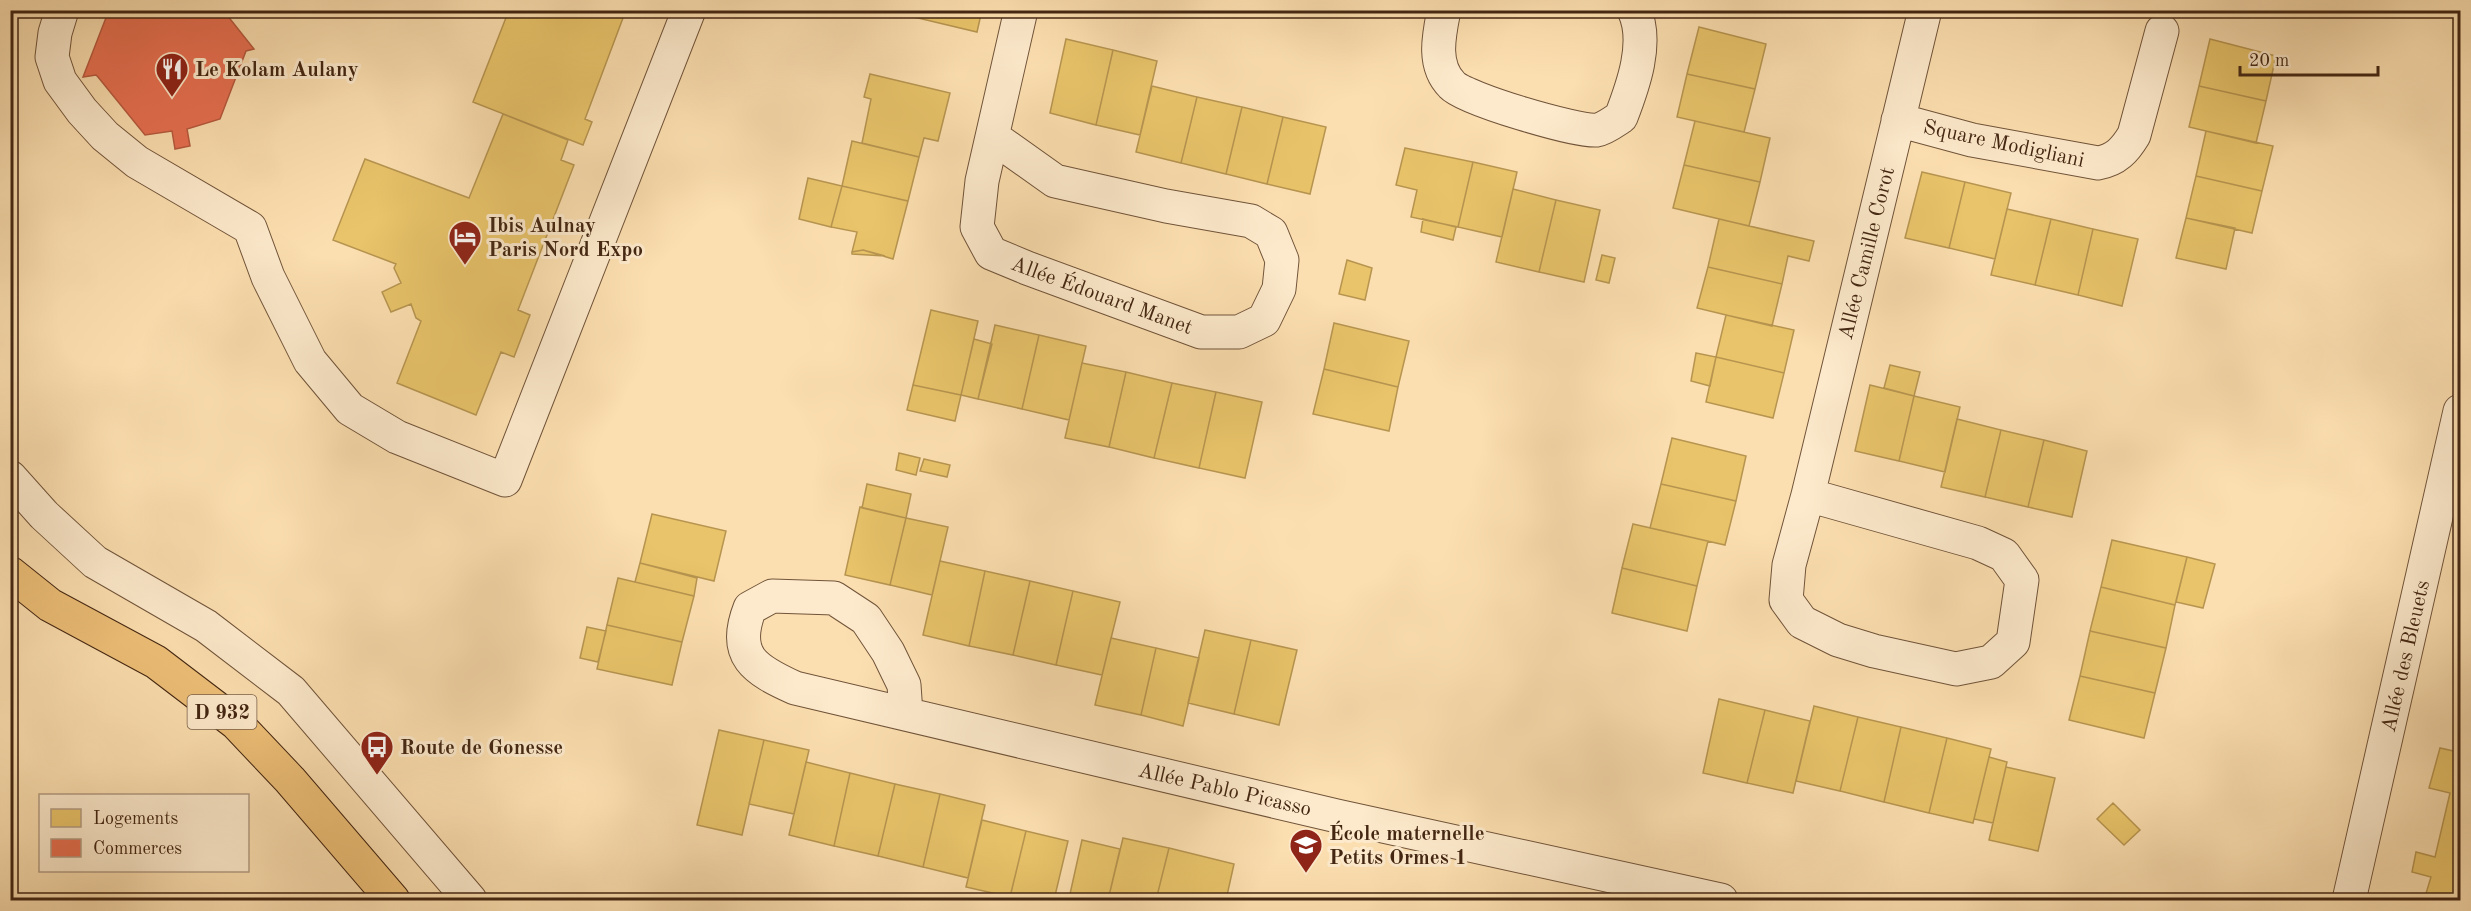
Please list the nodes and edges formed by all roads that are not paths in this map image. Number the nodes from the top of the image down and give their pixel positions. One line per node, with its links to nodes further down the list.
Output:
1 (62, 10): 2 (street)
2 (689, 10)
3 (1021, 10): 9 (street, Allée Édouard Manet)
4 (1444, 10): 5 (street)
5 (1634, 10)
6 (1925, 10): 8 (street, Allée Camille Corot)
7 (2162, 31): 8 (street, Square Modigliani)
8 (1898, 120): 12 (street, Allée Camille Corot)
9 (993, 137): 9 (street, Allée Édouard Manet)
10 (2460, 411): 18 (street, Allée des Bleuets)
11 (10, 477): 16 (street)
12 (1808, 495): 12 (street, Allée Camille Corot)
13 (10, 573): 15 (main road, D 932)
14 (906, 714): 14 (street, Allée Pablo Picasso); 17 (street, Allée Pablo Picasso)
15 (393, 900)
16 (470, 900)
17 (1721, 900)
18 (2349, 900)

